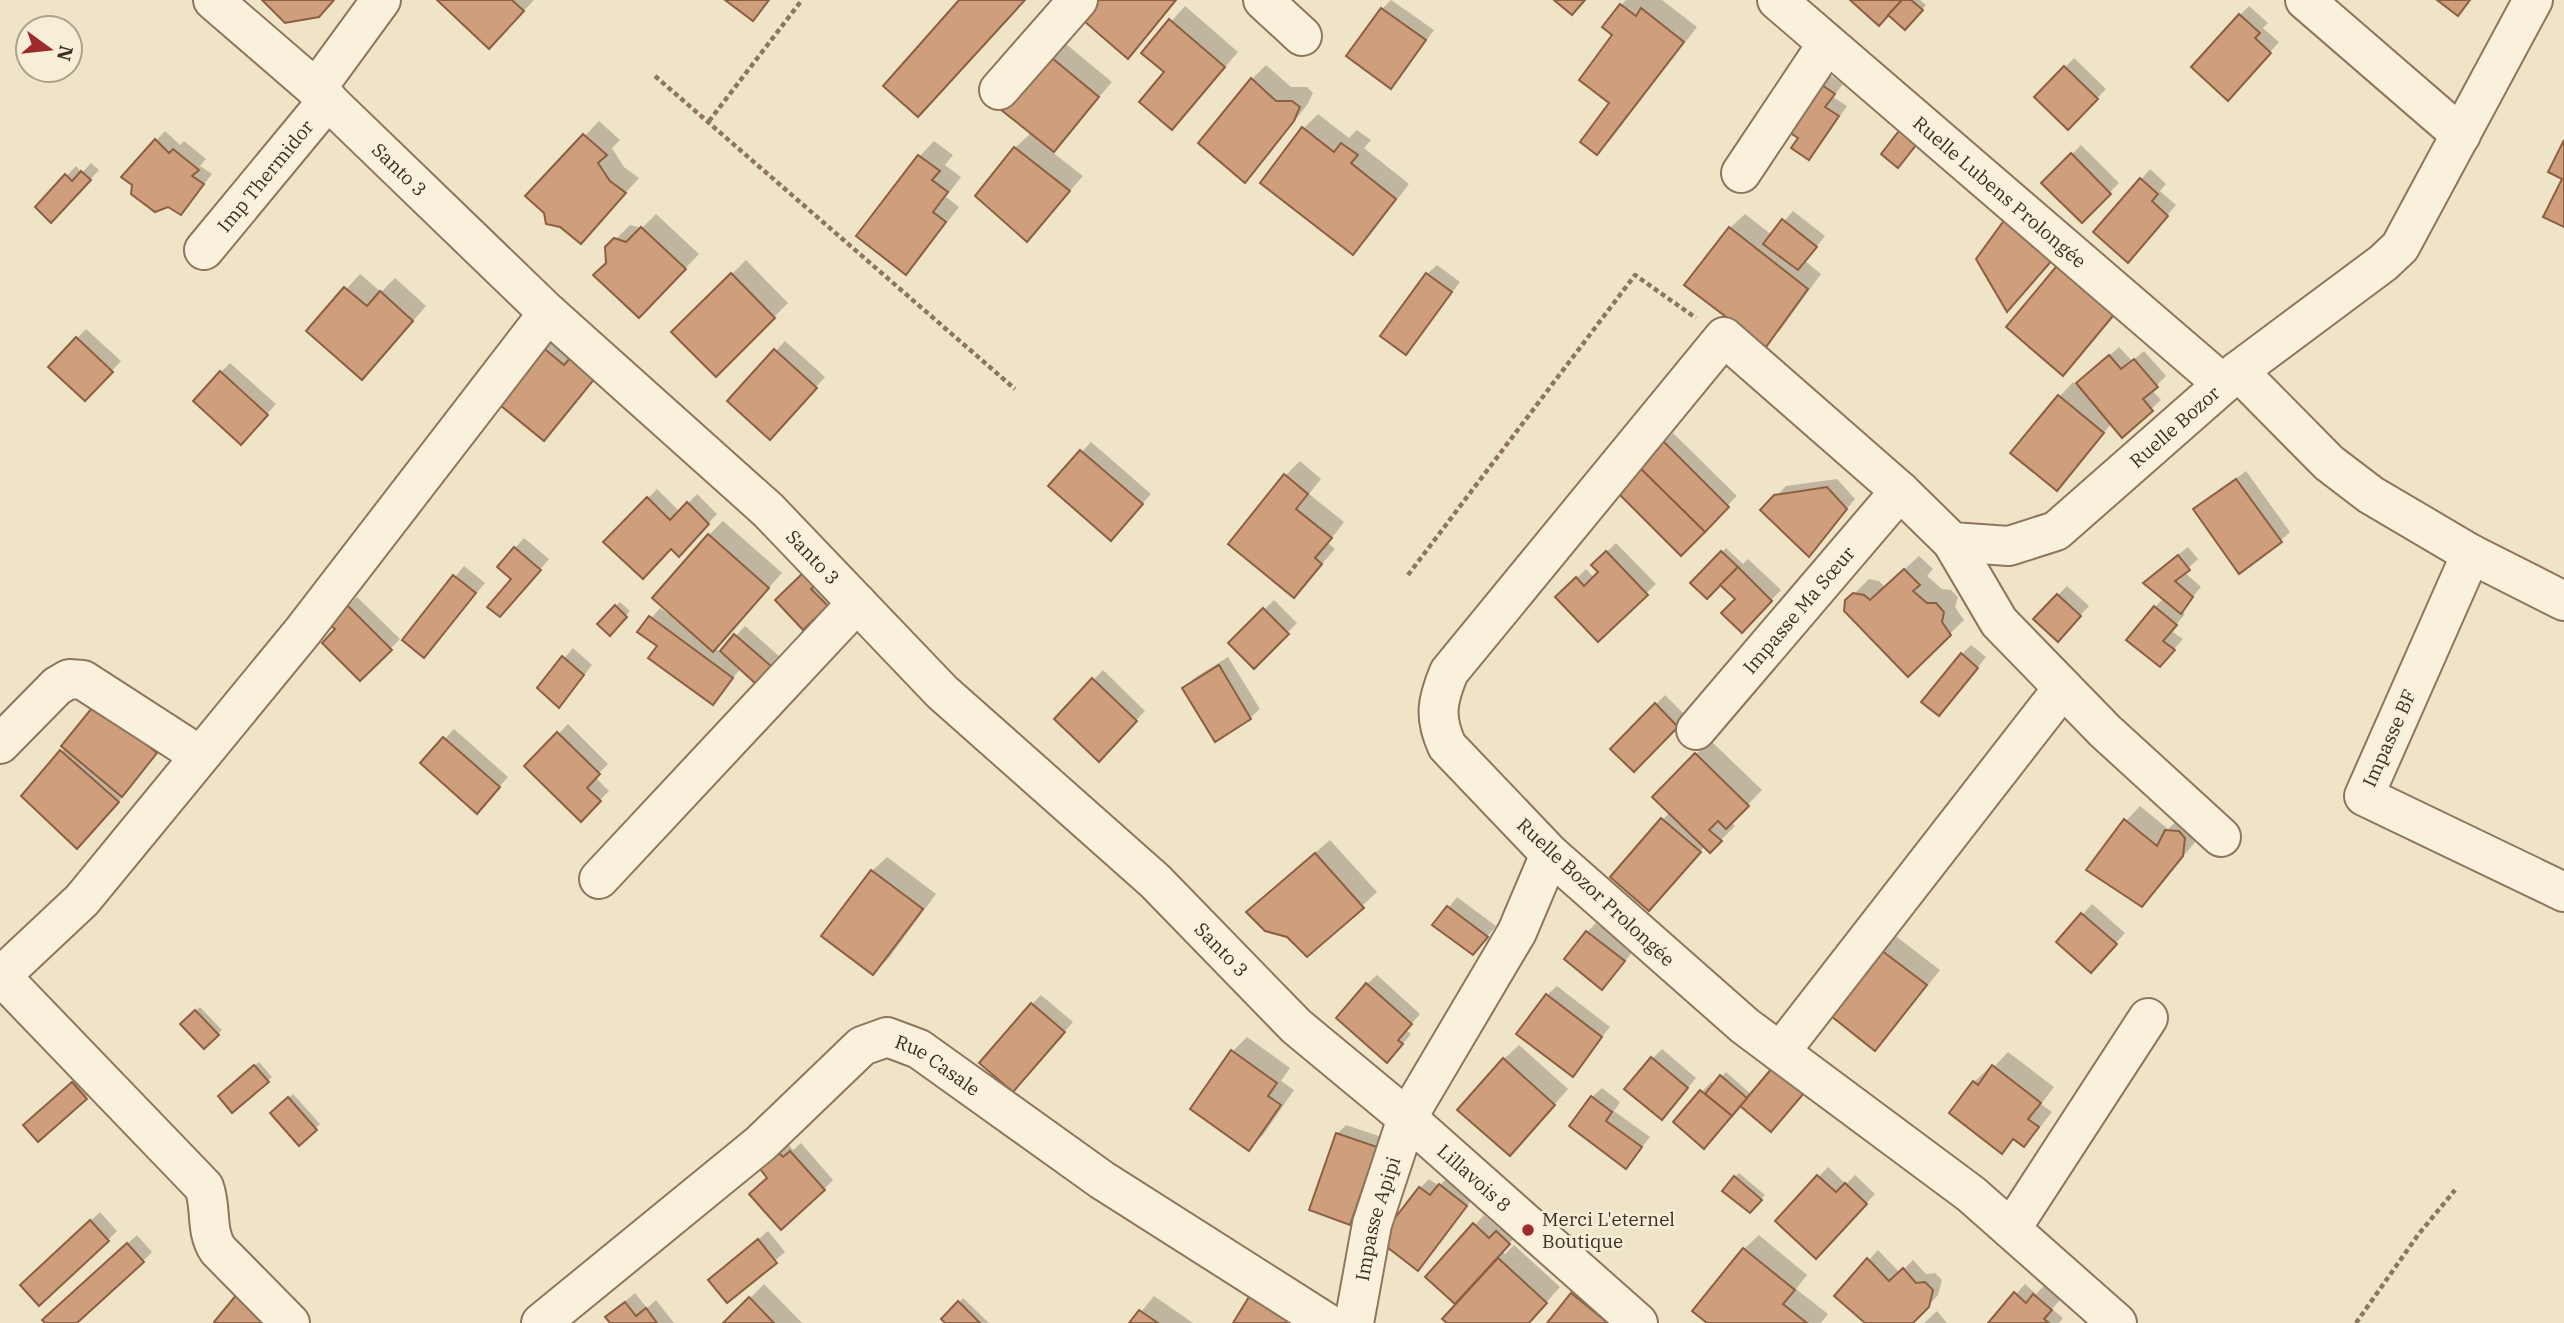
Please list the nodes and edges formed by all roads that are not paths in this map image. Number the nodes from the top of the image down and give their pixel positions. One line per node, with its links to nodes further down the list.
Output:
1 (213, 0): 11 (street, Santo 3)
2 (381, 0): 11 (street)
3 (1078, 0): 10 (street)
4 (1262, 0): 8 (street)
5 (1777, 0): 9 (street, Ruelle Lubens Prolongée)
6 (2305, 0): 12 (street)
7 (2533, 0): 12 (street, Ruelle Bozor)
8 (1302, 36)
9 (1827, 44): 13 (street); 16 (street, Ruelle Lubens Prolongée)
10 (999, 90)
11 (322, 95): 14 (street, Imp Thermidor); 15 (street, Santo 3)
12 (2461, 135): 16 (street, Ruelle Bozor)
13 (1741, 173)
14 (204, 250)
15 (548, 313): 21 (street, Santo 3); 25 (street)
16 (2230, 377): 18 (street, Ruelle Bozor); 19 (street, Ruelle Lubens Prolongée)
17 (1900, 491): 18 (street); 23 (street, Impasse Ma Sœur); 27 (street, Ruelle Bozor Prolongée)
18 (1952, 542): 22 (street)
19 (2471, 555): 20 (street, Ruelle Lubens Prolongée); 29 (street, Impasse BF)
20 (2564, 601)
21 (857, 603): 28 (street); 33 (street, Santo 3)
22 (2063, 688): 26 (street); 32 (street)
23 (1696, 730)
24 (0, 744): 25 (street)
25 (199, 755): 30 (street)
26 (2221, 837)
27 (1549, 854): 32 (street, Ruelle Bozor Prolongée); 33 (street, Impasse Apipi)
28 (599, 879)
29 (2564, 892)
30 (1, 977): 35 (street)
31 (2148, 1018): 34 (street)
32 (1780, 1052): 34 (street, Ruelle Bozor Prolongée)
33 (1407, 1118): 38 (street, Impasse Apipi); 39 (street, Lillavois 8)
34 (2011, 1229): 40 (street, Ruelle Bozor Prolongée)
35 (290, 1323)
36 (541, 1323): 37 (street, Rue Casale)
37 (1327, 1323)
38 (1354, 1323)
39 (1638, 1323)
40 (2117, 1323)

